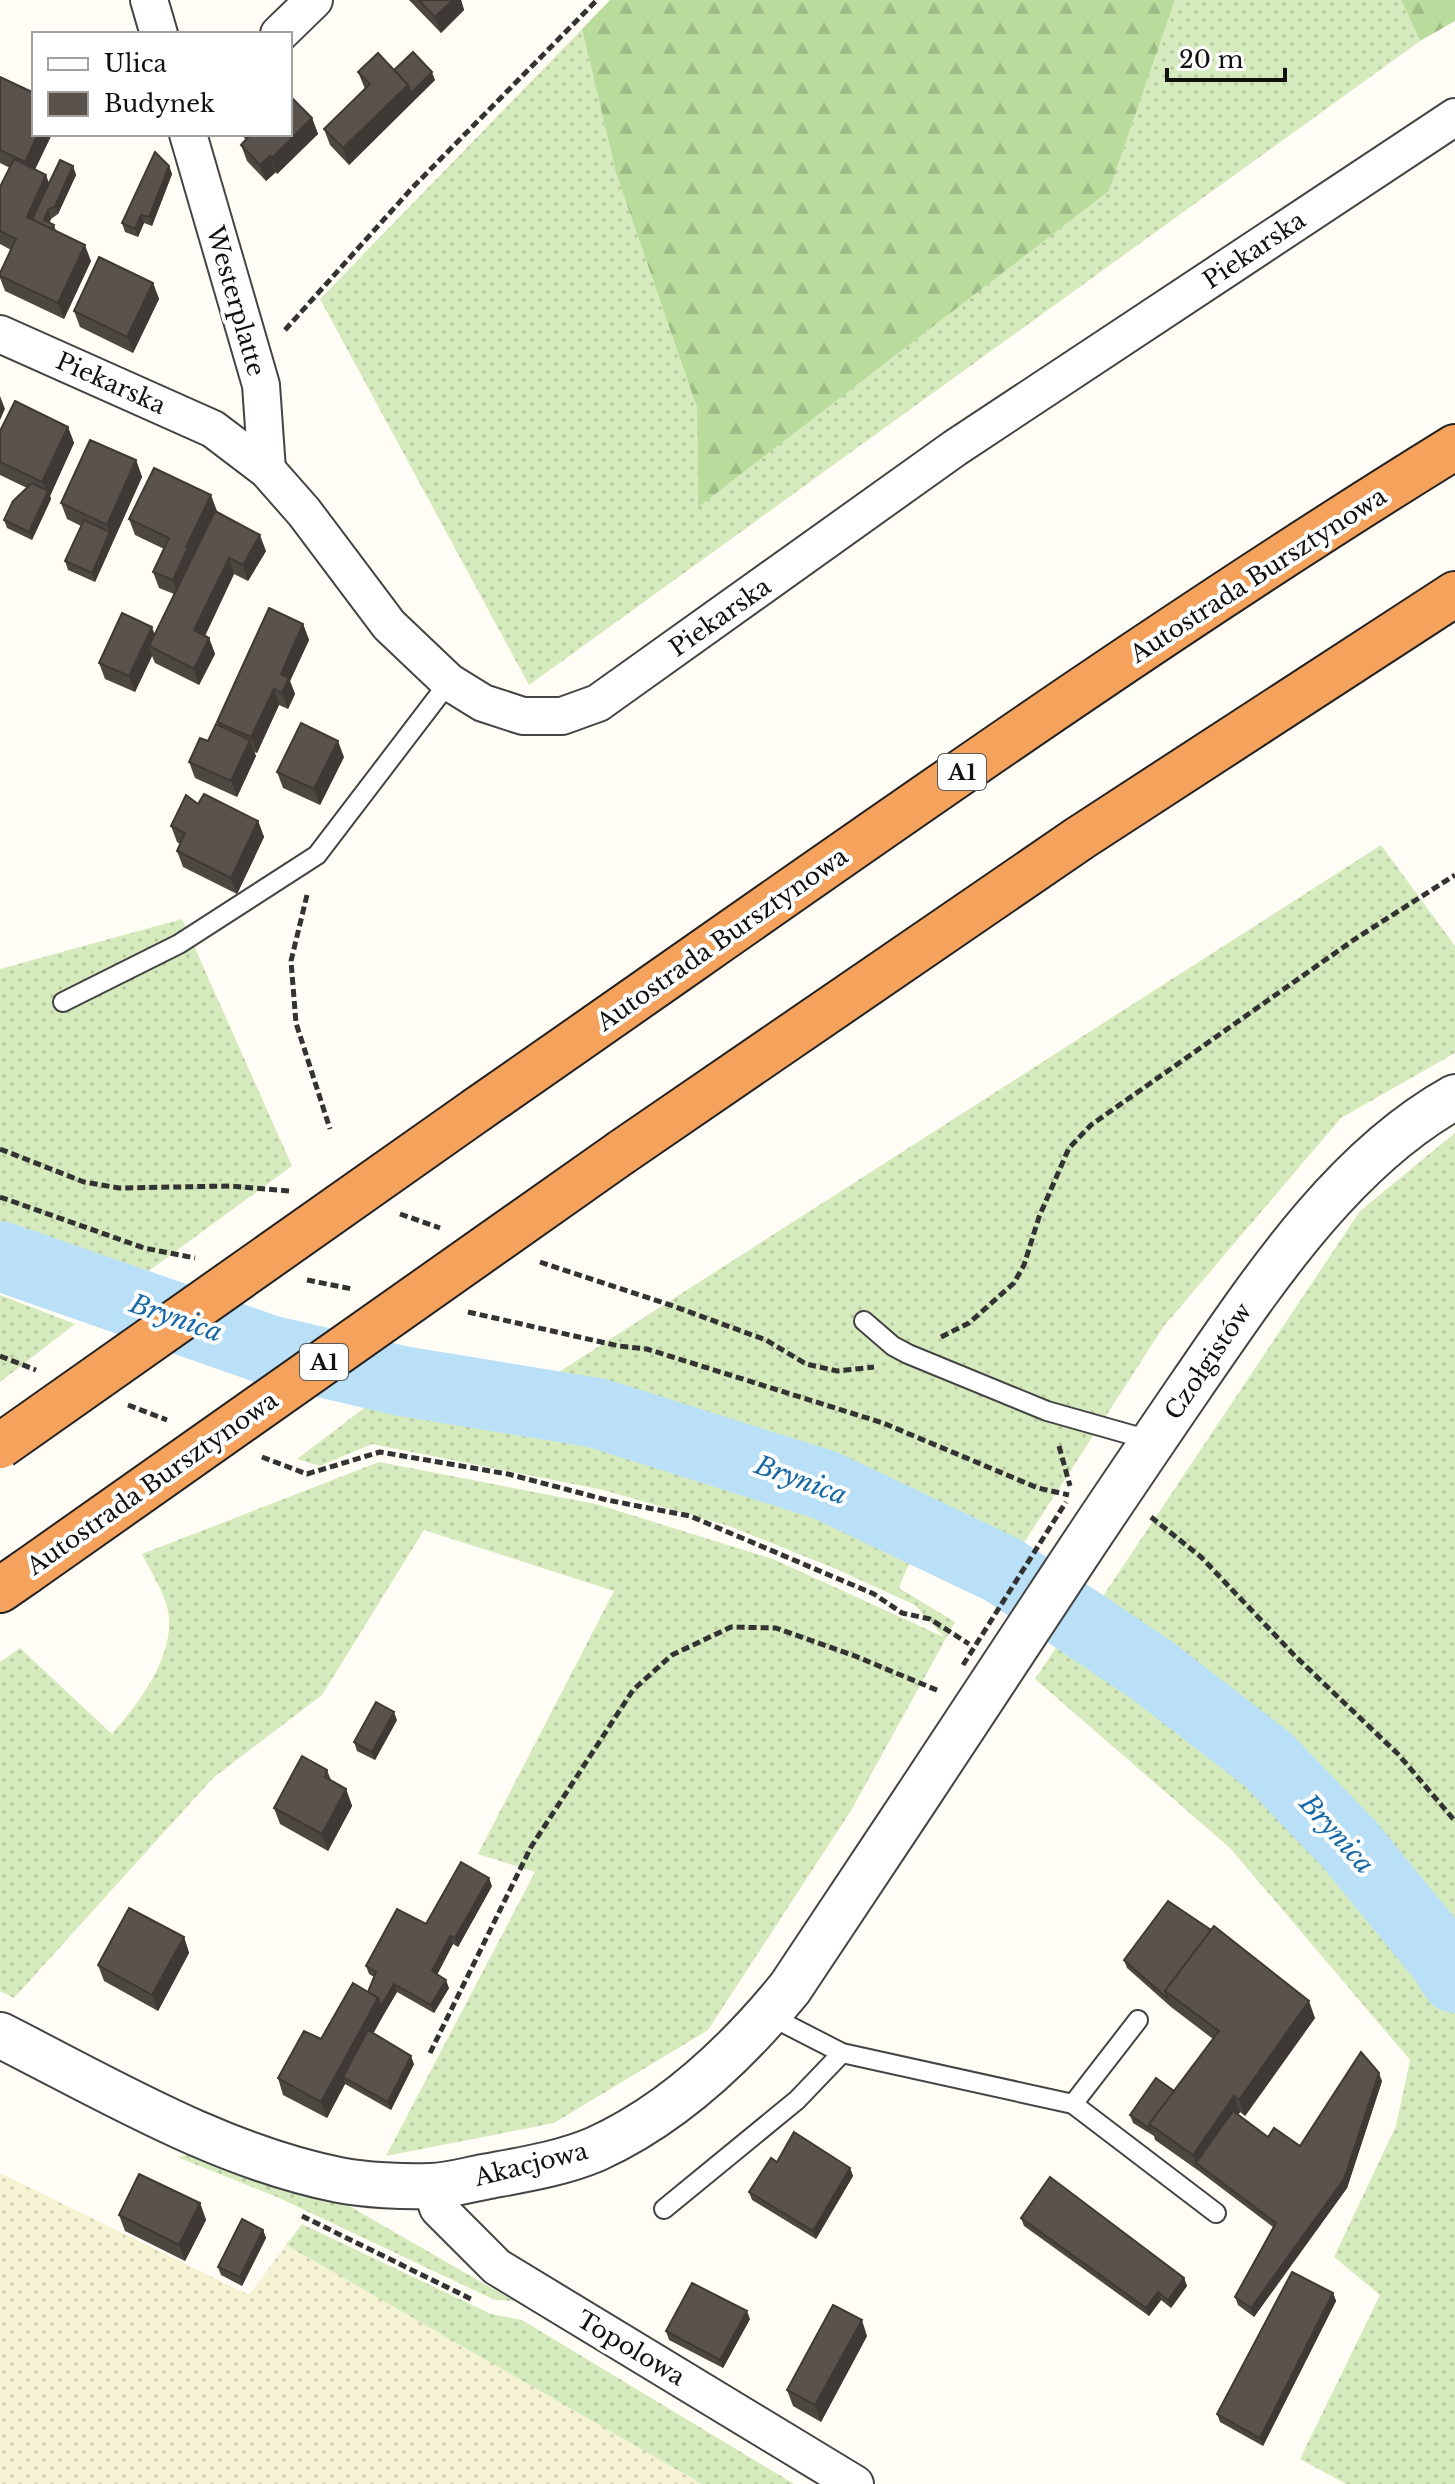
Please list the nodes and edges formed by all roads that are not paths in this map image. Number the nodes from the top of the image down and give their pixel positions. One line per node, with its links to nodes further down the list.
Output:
1 (149, 0): 3 (street)
2 (314, 0): 4 (street)
3 (158, 32)
4 (281, 32)
5 (1455, 117): 11 (street, Piekarska)
6 (189, 136): 9 (street, Westerplatte)
7 (0, 334): 9 (street, Piekarska)
8 (1455, 447): 16 (highway, Autostrada Bursztynowa / A1, bridge)
9 (267, 470): 11 (street, Piekarska)
10 (1455, 594): 17 (highway, Autostrada Bursztynowa / A1, bridge)
11 (449, 682): 12 (lane)
12 (63, 1002)
13 (1455, 1097): 15 (street, Czołgistów)
14 (864, 1321): 15 (lane)
15 (1153, 1441): 18 (street, Czołgistów)
16 (0, 1446)
17 (13, 1581)
18 (984, 1665): 19 (street, Akacjowa)
19 (768, 2015): 22 (lane); 24 (street, Akacjowa)
20 (1138, 2020): 23 (lane)
21 (0, 2035): 24 (street, Akacjowa)
22 (842, 2053): 23 (lane); 25 (lane)
23 (1073, 2104): 26 (lane)
24 (431, 2186): 27 (street, Topolowa)
25 (664, 2209)
26 (1216, 2213)
27 (855, 2484)

